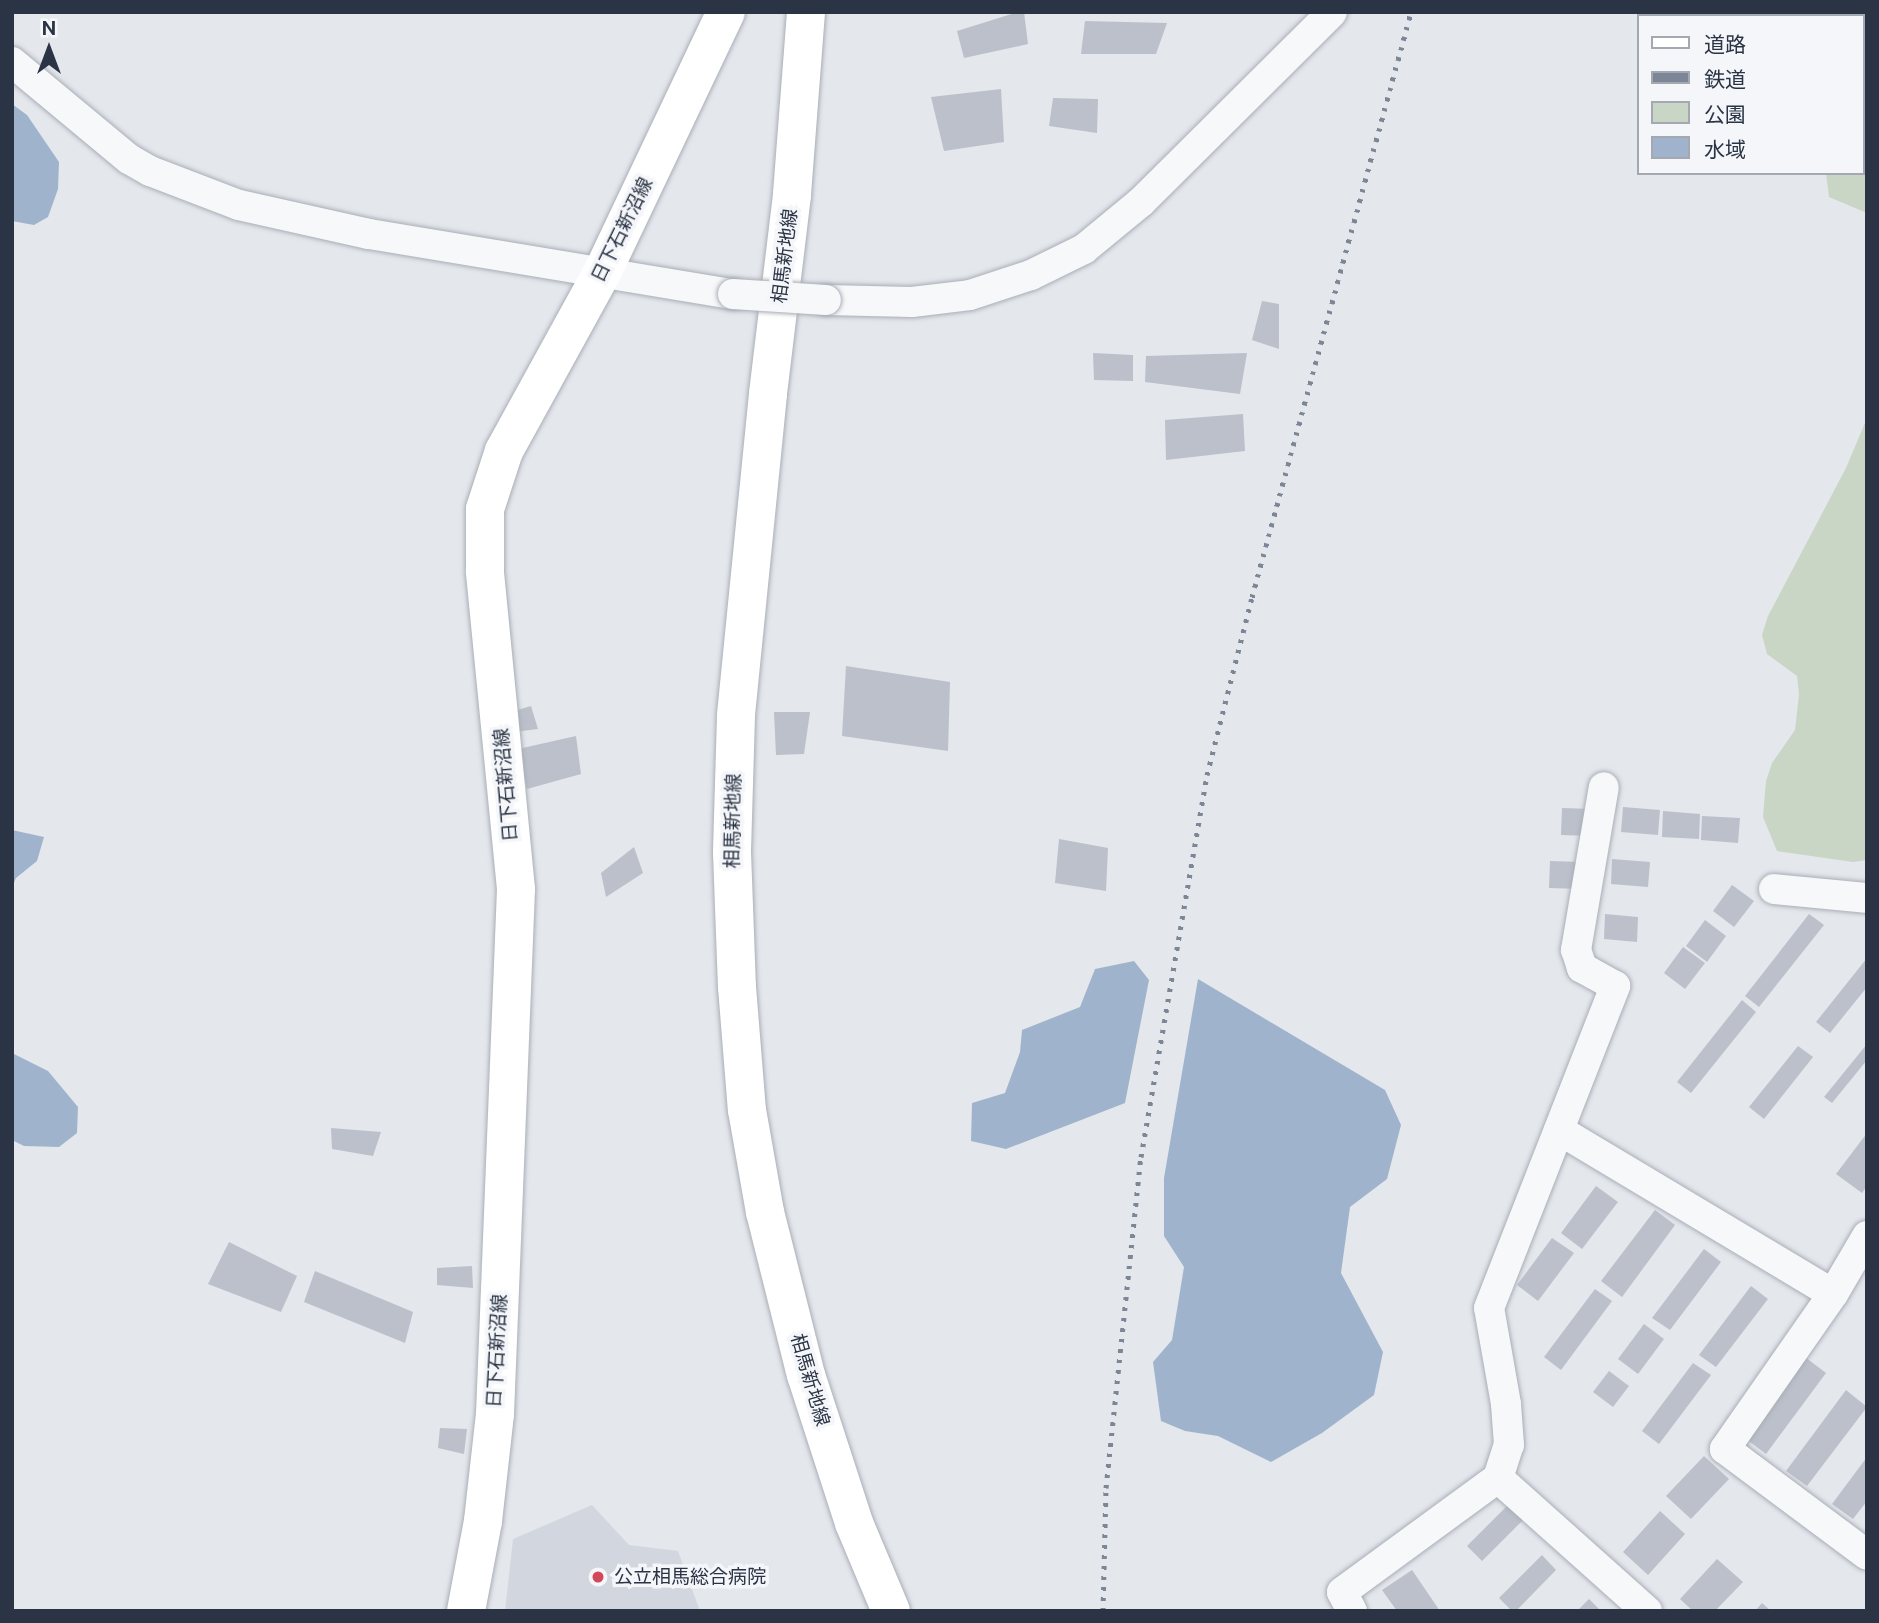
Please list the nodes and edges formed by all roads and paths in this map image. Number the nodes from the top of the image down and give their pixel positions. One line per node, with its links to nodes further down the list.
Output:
1 (726, 12): 5 (main road, 日下石新沼線)
2 (806, 12): 15 (main road, 相馬新地線)
3 (1332, 12): 5 (street, bridge)
4 (12, 62): 5 (street)
5 (602, 273): 14 (main road, 日下石新沼線)
6 (1604, 787): 9 (street)
7 (1774, 889): 8 (street)
8 (1867, 898)
9 (1559, 1130): 11 (street); 12 (street)
10 (1866, 1237): 11 (street)
11 (1833, 1294): 13 (street)
12 (1498, 1478): 16 (street); 17 (street)
13 (1867, 1555)
14 (466, 1611)
15 (891, 1611)
16 (1352, 1611)
17 (1647, 1611)

